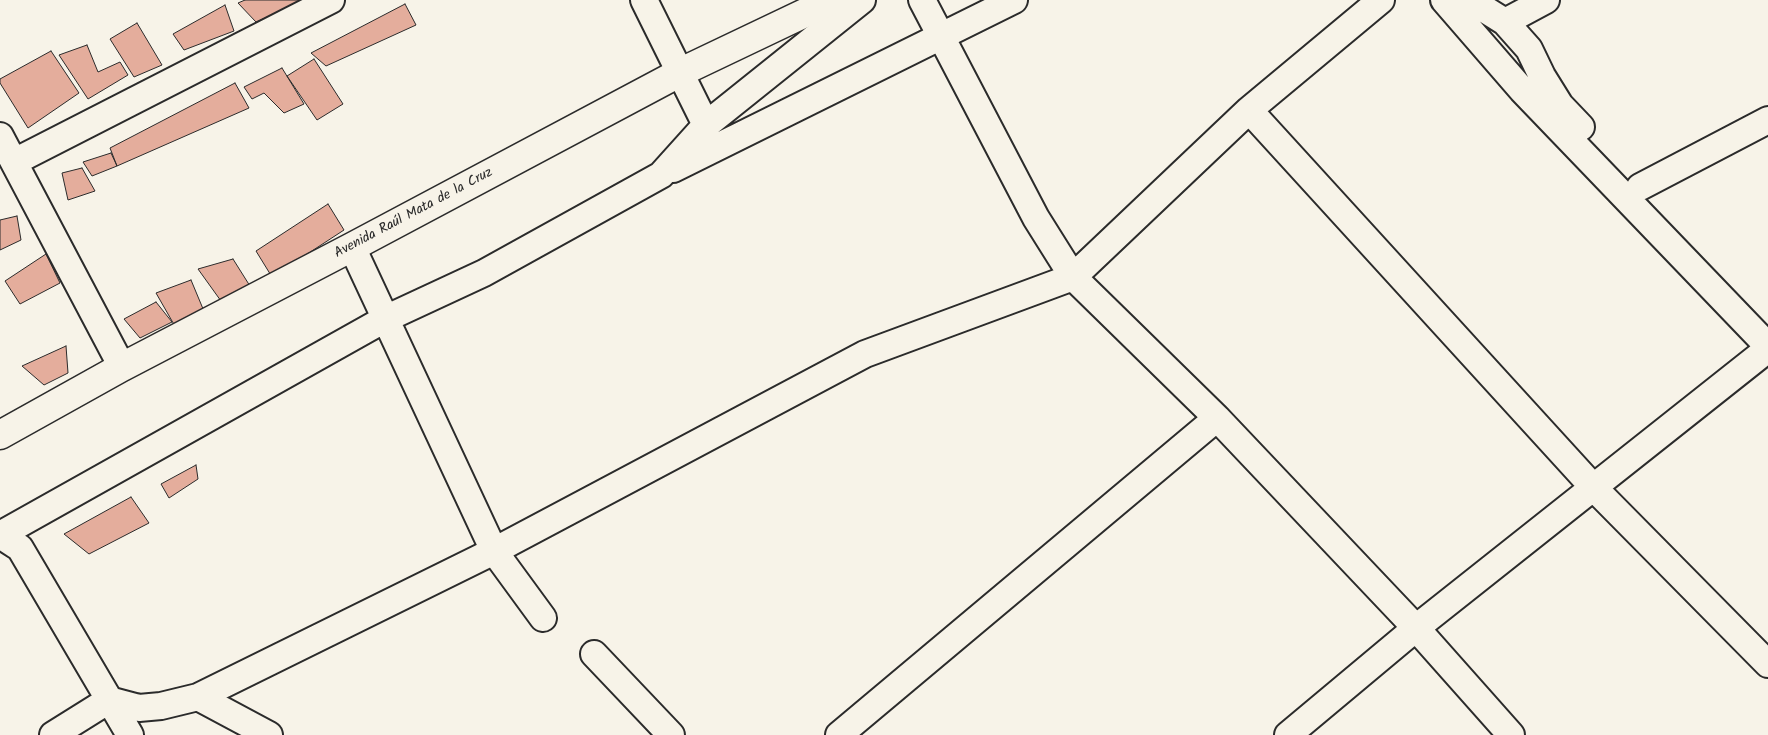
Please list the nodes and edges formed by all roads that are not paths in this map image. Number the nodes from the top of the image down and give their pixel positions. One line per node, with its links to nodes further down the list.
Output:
1 (331, 0): 18 (street)
2 (644, 0): 13 (street)
3 (832, 0): 13 (street, Avenida Raúl Mata de la Cruz)
4 (862, 0): 16 (street)
5 (922, 0): 12 (street)
6 (1014, 0): 12 (street)
7 (1381, 0): 14 (street)
8 (1444, 0): 23 (street)
9 (1470, 0): 11 (street)
10 (1546, 0): 11 (street)
11 (1505, 22): 15 (street)
12 (941, 36): 19 (street); 21 (street)
13 (681, 72): 16 (street); 20 (street, Avenida Raúl Mata de la Cruz)
14 (1249, 110): 21 (street); 28 (street)
15 (1768, 120)
16 (706, 125): 19 (street)
17 (0, 136): 18 (street)
18 (14, 162): 25 (street)
19 (661, 175): 22 (street)
20 (352, 247): 22 (street); 25 (street, Avenida Raúl Mata de la Cruz)
21 (1073, 277): 26 (street); 30 (street)
22 (385, 319): 29 (street); 30 (street)
23 (1768, 346)
24 (1768, 350): 28 (street)
25 (122, 367): 27 (street, Avenida Raúl Mata de la Cruz)
26 (1217, 418): 32 (street); 41 (street)
27 (0, 435)
28 (1594, 488): 32 (street); 34 (street)
29 (0, 535): 36 (street)
30 (494, 550): 31 (street); 35 (street)
31 (544, 618)
32 (1416, 628): 42 (street); 43 (street)
33 (594, 654): 40 (street)
34 (1768, 664)
35 (198, 697): 36 (street); 39 (street)
36 (109, 700): 37 (street); 38 (street)
37 (53, 735)
38 (130, 735)
39 (269, 735)
40 (671, 735)
41 (839, 735)
42 (1288, 735)
43 (1511, 735)

